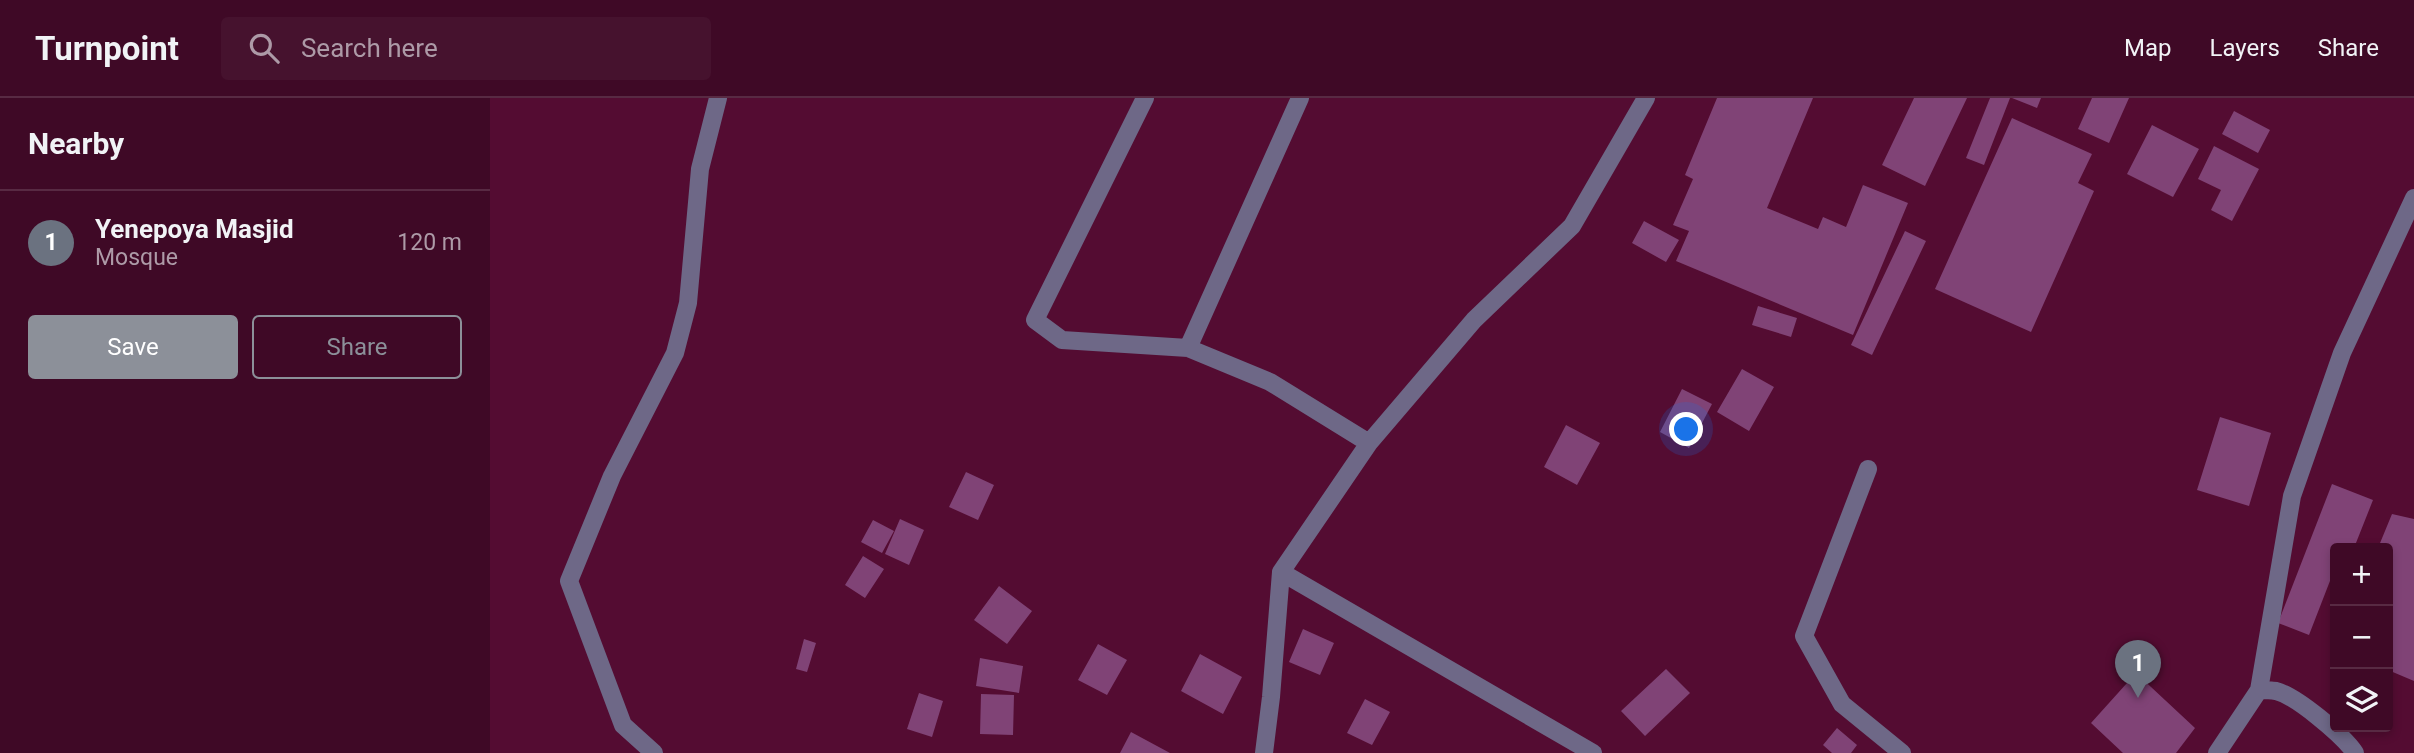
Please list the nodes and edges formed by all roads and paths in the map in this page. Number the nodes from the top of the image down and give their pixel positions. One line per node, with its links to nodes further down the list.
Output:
1 (718, 98): 11 (street)
2 (1145, 98): 6 (street)
3 (1300, 98): 6 (street)
4 (1646, 98): 7 (street)
5 (2414, 198): 10 (street)
6 (1188, 348): 7 (street)
7 (1369, 443): 9 (street)
8 (1868, 469): 14 (street)
9 (1282, 572): 12 (street); 13 (street)
10 (2259, 690): 15 (street); 16 (street)
11 (654, 753)
12 (1264, 753)
13 (1593, 753)
14 (1902, 753)
15 (2217, 753)
16 (2355, 753)

